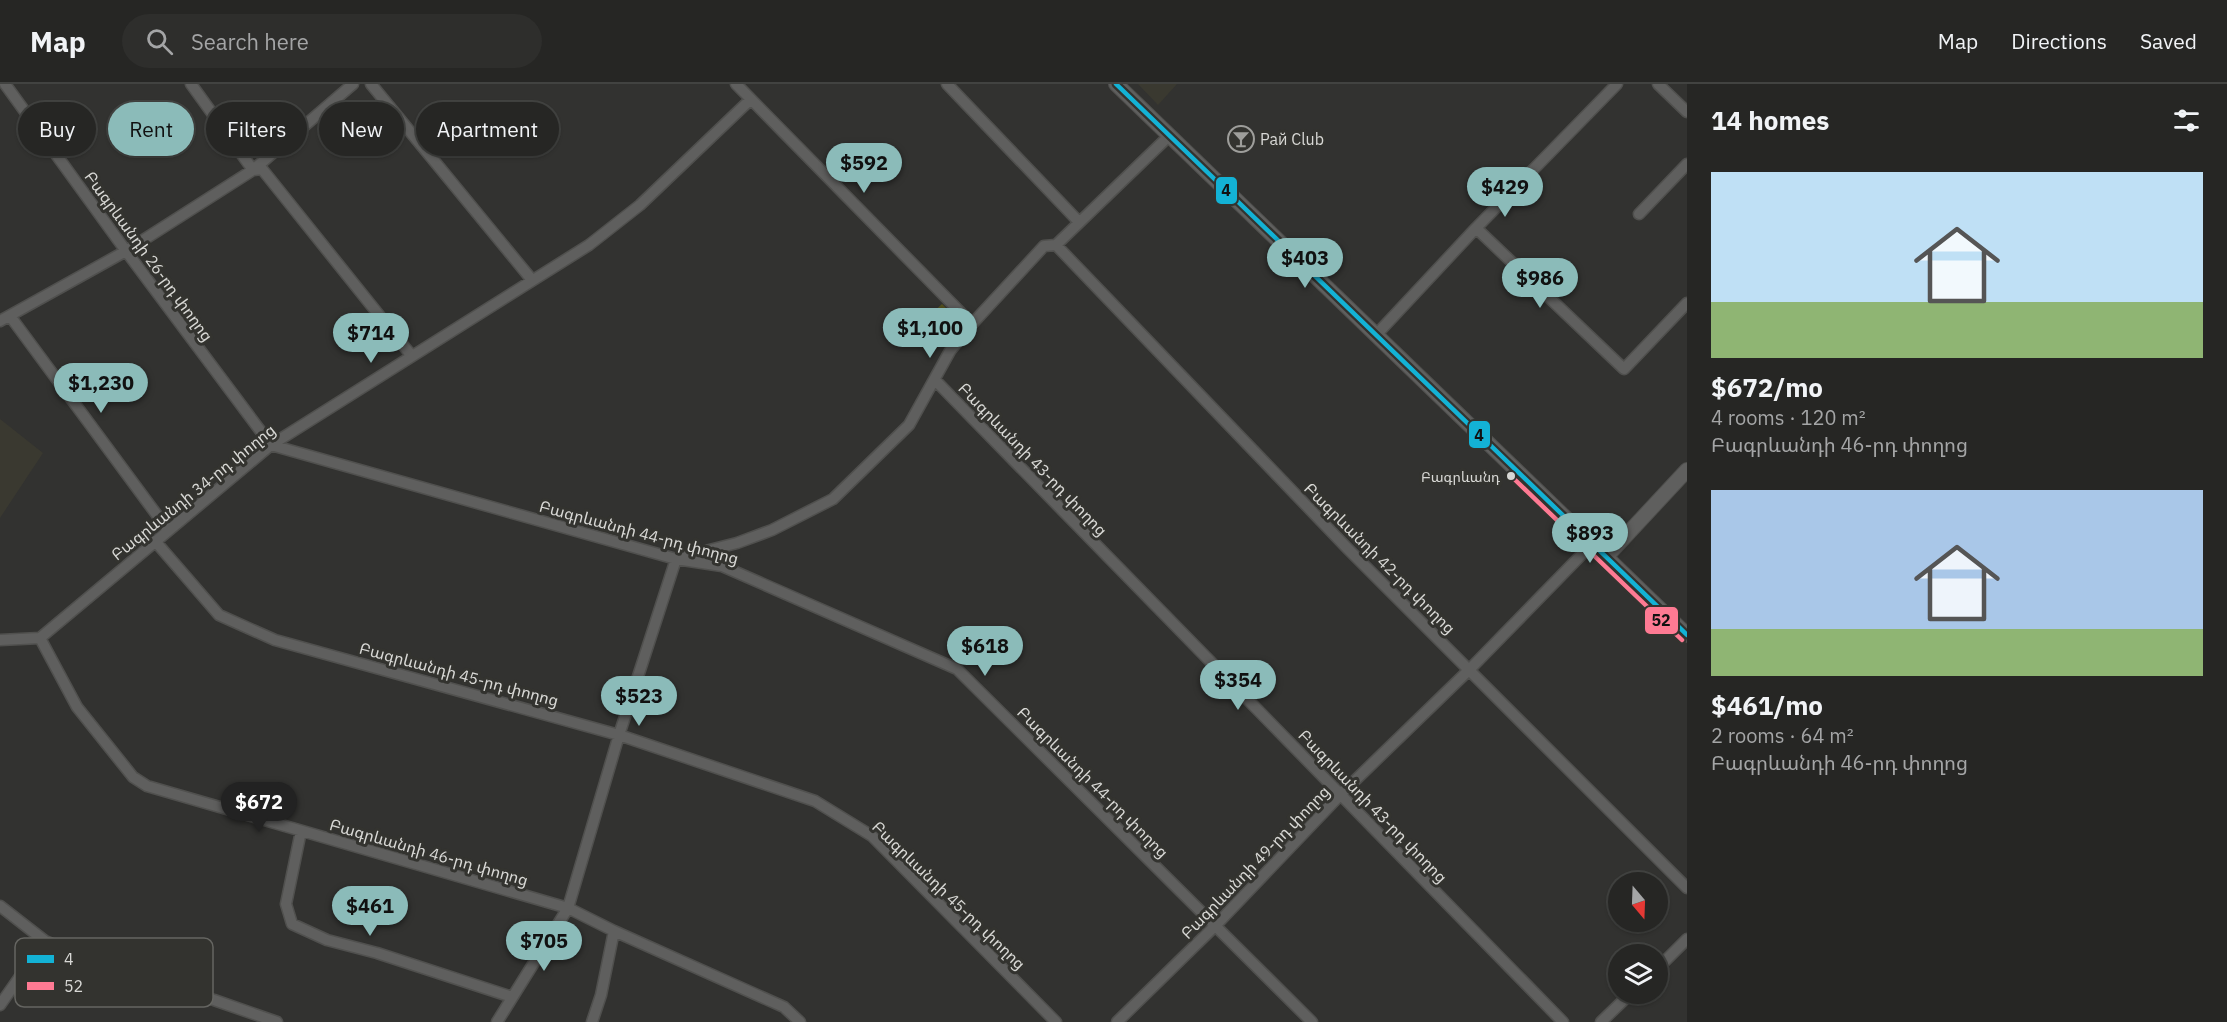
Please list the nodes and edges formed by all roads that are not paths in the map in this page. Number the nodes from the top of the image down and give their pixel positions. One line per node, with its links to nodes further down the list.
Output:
1 (5, 84): 19 (street, Բագրևանդի 26-րդ փողոց)
2 (192, 84): 14 (street)
3 (353, 84): 14 (street)
4 (371, 84): 20 (street)
5 (736, 84): 10 (street)
6 (947, 84): 16 (street)
7 (1116, 84): 12 (main road)
8 (1617, 84): 17 (street)
9 (1658, 84): 11 (street)
10 (750, 100): 20 (street, Բագրևանդի 34-րդ փողոց); 23 (street)
11 (1687, 112)
12 (1169, 136): 16 (street); 24 (main road)
13 (1687, 164): 15 (street)
14 (253, 170): 19 (street); 25 (street)
15 (1639, 214)
16 (1079, 222): 18 (street)
17 (1476, 228): 21 (street); 24 (street)
18 (1056, 245): 23 (street); 37 (street, Բագրևանդի 42-րդ փողոց)
19 (126, 251): 22 (street); 27 (street, Բագրևանդի 26-րդ փողոց)
20 (532, 280): 25 (street, Բագրևանդի 34-րդ փողոց)
21 (1687, 303)
22 (5, 318): 29 (street)
23 (972, 324): 26 (street)
24 (1376, 335): 31 (main road)
25 (411, 356): 27 (street, Բագրևանդի 34-րդ փողոց)
26 (935, 380): 33 (street); 39 (street, Բագրևանդի 43-րդ փողոց)
27 (271, 446): 29 (street, Բագրևանդի 34-րդ փողոց); 33 (street, Բագրևանդի 44-րդ փողոց)
28 (1687, 470): 32 (main road)
29 (168, 530): 30 (street, Բագրևանդի 34-րդ փողոց)
30 (155, 541): 35 (street, Բագրևանդի 34-րդ փողոց); 38 (street, Բագրևանդի 45-րդ փողոց)
31 (1592, 544): 32 (main road); 37 (street, Բագրևանդի 49-րդ փողոց)
32 (1606, 557): 34 (main road)
33 (676, 559): 38 (street); 44 (street, Բագրևանդի 44-րդ փողոց)
34 (1687, 635)
35 (40, 638): 36 (street); 40 (street, Բագրևանդի 46-րդ փողոց)
36 (0, 640)
37 (1469, 670): 39 (street, Բագրևանդի 49-րդ փողոց); 41 (street, Բագրևանդի 42-րդ փողոց)
38 (619, 735): 43 (street); 58 (street, Բագրևանդի 45-րդ փողոց)
39 (1341, 795): 44 (street, Բագրևանդի 49-րդ փողոց); 61 (street, Բագրևանդի 43-րդ փողոց)
40 (301, 831): 43 (street, Բագրևանդի 46-րդ փողոց); 50 (street)
41 (1687, 888)
42 (0, 906): 46 (street)
43 (568, 908): 45 (street, Բագրևանդի 46-րդ փողոց); 50 (street)
44 (1216, 925): 59 (street, Բագրևանդի 49-րդ փողոց); 60 (street, Բագրևանդի 44-րդ փողոց)
45 (614, 930): 56 (street); 57 (street)
46 (41, 938)
47 (1687, 939): 48 (street)
48 (1668, 958)
49 (15, 984): 53 (street)
50 (512, 997): 55 (street)
51 (213, 1000): 54 (street)
52 (1620, 1004): 62 (street)
53 (0, 1005)
54 (277, 1022)
55 (497, 1022)
56 (592, 1022)
57 (800, 1022)
58 (1056, 1022)
59 (1117, 1022)
60 (1312, 1022)
61 (1563, 1022)
62 (1601, 1022)

